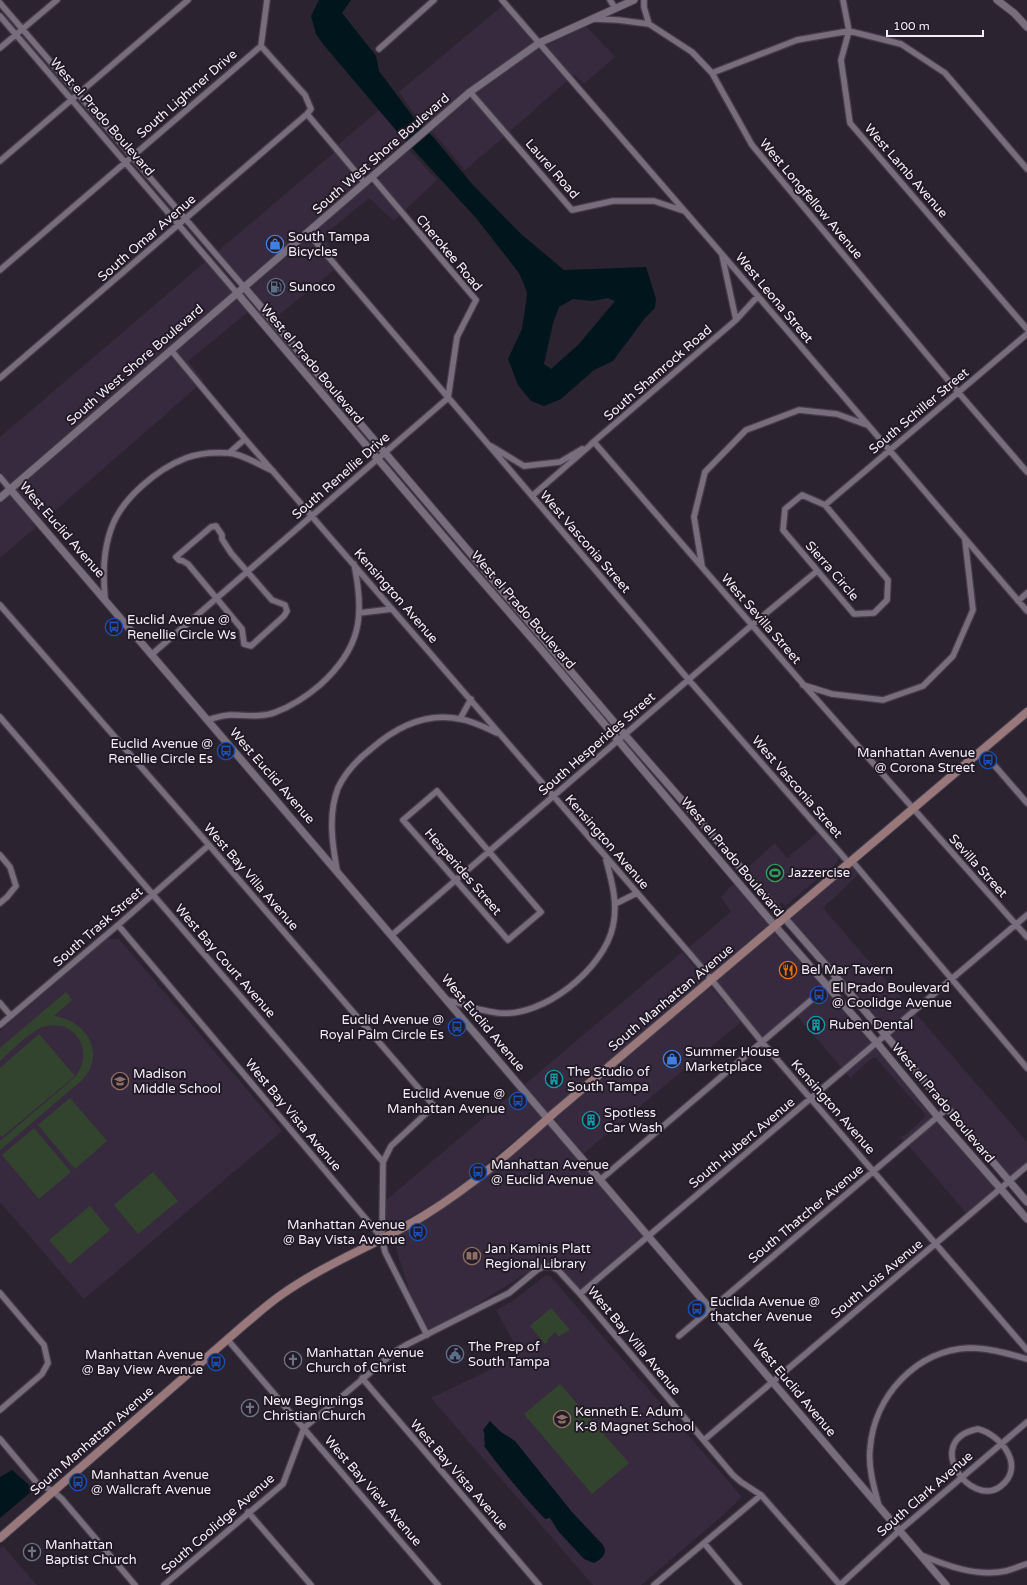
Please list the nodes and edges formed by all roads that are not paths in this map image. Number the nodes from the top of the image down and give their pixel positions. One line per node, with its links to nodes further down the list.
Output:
1 (57, 0): 17 (street)
2 (188, 0): 26 (street)
3 (267, 0): 21 (street)
4 (434, 0): 23 (street)
5 (502, 0): 20 (street, West Leona Street)
6 (610, 0): 12 (street)
7 (634, 0): 12 (street, South West Shore Boulevard)
8 (644, 0): 15 (street)
9 (843, 0): 18 (street, West Lamb Avenue)
10 (997, 0): 16 (street)
11 (0, 3): 17 (street, West el Prado Boulevard)
12 (615, 8): 14 (street, South West Shore Boulevard)
13 (0, 16): 19 (street, West el Prado Boulevard)
14 (593, 19): 15 (street, West Longfellow Avenue); 20 (street, South West Shore Boulevard)
15 (649, 24): 24 (street, West Longfellow Avenue)
16 (1027, 26)
17 (22, 29): 19 (street); 26 (street, West el Prado Boulevard)
18 (850, 31): 24 (street); 32 (street); 45 (street, West Lamb Avenue)
19 (16, 35): 22 (street); 27 (street, West el Prado Boulevard)
20 (539, 43): 25 (street, South West Shore Boulevard); 35 (street, West Leona Street)
21 (261, 46): 28 (street); 29 (street, South Lightner Drive)
22 (0, 48)
23 (379, 49)
24 (712, 73): 51 (street, West Longfellow Avenue)
25 (470, 92): 33 (street, South West Shore Boulevard); 35 (street, Laurel Road)
26 (78, 94): 27 (street); 29 (street, West el Prado Boulevard)
27 (71, 100): 30 (street); 31 (street, West el Prado Boulevard)
28 (307, 114): 34 (street); 36 (street, South Omar Avenue)
29 (132, 156): 31 (street, South Lightner Drive); 36 (street, West el Prado Boulevard)
30 (0, 161)
31 (125, 162): 37 (street, West el Prado Boulevard); 40 (street, South Lightner Drive)
32 (1027, 169)
33 (372, 177): 34 (street, South West Shore Boulevard); 52 (street, Cherokee Road)
34 (365, 182): 38 (street, South West Shore Boulevard)
35 (685, 211): 39 (street, West Leona Street)
36 (185, 219): 37 (street, South Omar Avenue); 41 (street, West el Prado Boulevard)
37 (178, 225): 42 (street, West el Prado Boulevard); 48 (street, South Omar Avenue)
38 (308, 233): 41 (street, South West Shore Boulevard); 52 (street, West Vasconia Street)
39 (721, 253): 43 (street, West Leona Street); 44 (street)
40 (0, 270)
41 (244, 287): 42 (street, South West Shore Boulevard); 49 (street, West el Prado Boulevard)
42 (237, 294): 47 (street, South West Shore Boulevard); 50 (street, West el Prado Boulevard)
43 (758, 296): 44 (street, South Shamrock Road); 53 (street, West Leona Street)
44 (736, 320): 55 (street, South Shamrock Road)
45 (1027, 329)
46 (1027, 334): 51 (street, South Schiller Street)
47 (171, 350): 54 (street, Kensington Avenue); 64 (street, South West Shore Boulevard)
48 (0, 378)
49 (325, 383): 50 (street); 59 (street, West el Prado Boulevard)
50 (318, 389): 60 (street, West el Prado Boulevard)
51 (958, 392): 57 (street, South Schiller Street); 62 (street, West Longfellow Avenue)
52 (448, 398): 56 (street, West Vasconia Street); 59 (street, South Renellie Drive)
53 (867, 425): 57 (street, West Leona Street); 73 (street)
54 (246, 439): 58 (street); 61 (street, Kensington Avenue)
55 (594, 442): 56 (street, South Shamrock Road); 65 (street, South Shamrock Road); 73 (street, West Sevilla Street)
56 (487, 444): 65 (street, West Vasconia Street)
57 (889, 450): 67 (street, South Schiller Street); 69 (street, West Leona Street)
58 (229, 453): 61 (street); 77 (street)
59 (385, 454): 60 (street, South Renellie Drive); 70 (street, West el Prado Boulevard)
60 (378, 460): 68 (street, South Renellie Drive); 71 (street, West el Prado Boulevard)
61 (275, 472): 68 (street, Kensington Avenue)
62 (1027, 472)
63 (0, 477): 64 (street, West Euclid Avenue)
64 (10, 489): 66 (street, South West Shore Boulevard); 77 (street, West Euclid Avenue)
65 (532, 496): 88 (street, West Vasconia Street)
66 (0, 498)
67 (825, 505): 75 (street, Sierra Circle); 75 (street, Sierra Circle)
68 (312, 516): 72 (street, Kensington Avenue); 74 (street, South Renellie Drive)
69 (965, 540): 79 (street, West Leona Street); 89 (street)
70 (469, 550): 71 (street); 85 (street, West el Prado Boulevard)
71 (461, 557): 86 (street, West el Prado Boulevard)
72 (354, 564): 81 (street, Kensington Avenue); 83 (street)
73 (702, 567): 84 (street, West Sevilla Street)
74 (248, 571): 78 (street, South Renellie Drive); 78 (street); 78 (street)
75 (817, 571): 84 (street, South Hesperides Street)
76 (1027, 593): 79 (street)
77 (105, 598): 87 (street, West Euclid Avenue)
78 (216, 599): 87 (street, South Renellie Drive)
79 (1018, 601): 82 (street, West Leona Street)
80 (0, 605): 104 (street, West Bay Villa Avenue)
81 (392, 609): 83 (street); 90 (street, Kensington Avenue)
82 (1027, 611)
83 (359, 613): 94 (street)
84 (752, 625): 88 (street, South Hesperides Street); 89 (street, West Sevilla Street)
85 (547, 642): 86 (street); 96 (street, West el Prado Boulevard)
86 (540, 648): 97 (street, West el Prado Boulevard)
87 (151, 654): 94 (street, West Euclid Avenue)
88 (688, 679): 96 (street, South Hesperides Street); 108 (street, West Vasconia Street)
89 (803, 684): 101 (street, West Sevilla Street)
90 (471, 700): 93 (street); 95 (street, Kensington Avenue)
91 (1027, 712): 98 (main road, South Manhattan Avenue)
92 (0, 717): 113 (street, West Bay Court Avenue)
93 (460, 719): 95 (street); 109 (street)
94 (207, 720): 109 (street, West Euclid Avenue)
95 (499, 734): 99 (street, Kensington Avenue)
96 (625, 735): 97 (street, South Hesperides Street); 102 (street, West el Prado Boulevard)
97 (618, 740): 99 (street, South Hesperides Street); 103 (street, West el Prado Boulevard)
98 (982, 751): 100 (street); 101 (main road, South Manhattan Avenue)
99 (553, 796): 105 (street, South Hesperides Street); 107 (street, Kensington Avenue)
100 (1027, 803)
101 (913, 809): 108 (main road, South Manhattan Avenue); 119 (street, Sevilla Street)
102 (693, 812): 103 (street); 111 (street, West el Prado Boulevard)
103 (685, 819): 114 (street, West el Prado Boulevard)
104 (209, 845): 113 (street, South Trask Street); 142 (street, West Bay Villa Avenue)
105 (489, 852): 110 (street, South Hesperides Street); 110 (street, Hesperides Street); 110 (street, Hesperides Street)
106 (0, 855): 115 (street)
107 (606, 858): 112 (street, Kensington Avenue); 116 (street)
108 (850, 862): 118 (main road, South Manhattan Avenue); 127 (street, West Vasconia Street)
109 (336, 870): 122 (street, West Euclid Avenue)
110 (457, 880): 122 (street, South Hesperides Street)
111 (758, 888): 114 (street); 118 (street, West el Prado Boulevard)
112 (637, 893): 116 (street); 128 (street, Kensington Avenue)
113 (153, 894): 120 (street, South Trask Street); 142 (street, West Bay Court Avenue)
114 (749, 896): 121 (street, West el Prado Boulevard)
115 (0, 903)
116 (616, 904): 130 (street)
117 (1027, 915): 119 (street, South Hubert Avenue)
118 (784, 917): 121 (main road, South Manhattan Avenue); 124 (street, West el Prado Boulevard)
119 (1016, 924): 123 (street, Sevilla Street); 127 (street, South Hubert Avenue)
120 (118, 925): 132 (street, South Trask Street); 151 (street, West Bay Vista Avenue)
121 (775, 926): 125 (street, West el Prado Boulevard); 128 (main road, South Manhattan Avenue)
122 (392, 935): 130 (street, West Euclid Avenue)
123 (1027, 937)
124 (810, 947): 125 (street); 126 (street, West el Prado Boulevard)
125 (801, 956): 129 (street, West el Prado Boulevard)
126 (837, 978): 129 (street); 134 (street, West el Prado Boulevard)
127 (951, 979): 134 (street, South Hubert Avenue); 137 (street, West Vasconia Street)
128 (712, 980): 135 (street, Kensington Avenue); 141 (main road, South Manhattan Avenue)
129 (828, 986): 135 (street); 136 (street, West el Prado Boulevard)
130 (448, 1000): 141 (street, West Euclid Avenue)
131 (0, 1003): 132 (street)
132 (11, 1016): 133 (street, South Trask Street)
133 (0, 1025)
134 (886, 1035): 136 (street, South Hubert Avenue); 139 (street, West el Prado Boulevard)
135 (762, 1042): 138 (street, Kensington Avenue); 145 (street)
136 (877, 1042): 138 (street, South Hubert Avenue); 140 (street, West el Prado Boulevard)
137 (1027, 1068)
138 (811, 1099): 144 (street, Kensington Avenue); 150 (street, South Hubert Avenue)
139 (948, 1108): 140 (street, South Thatcher Avenue); 146 (street, West el Prado Boulevard)
140 (938, 1117): 144 (street, South Thatcher Avenue); 147 (street, West el Prado Boulevard)
141 (548, 1118): 145 (street, West Euclid Avenue); 151 (main road, South Manhattan Avenue)
142 (383, 1162): 151 (street)
143 (1027, 1166): 146 (street, South Lois Avenue)
144 (874, 1172): 152 (street, Kensington Avenue); 156 (street, South Thatcher Avenue)
145 (600, 1180): 150 (street, West Euclid Avenue)
146 (1009, 1181): 147 (street, South Lois Avenue); 148 (street, West el Prado Boulevard)
147 (1000, 1188): 149 (street, West el Prado Boulevard); 152 (street, South Lois Avenue)
148 (1027, 1202)
149 (1027, 1219)
150 (648, 1236): 155 (street, South Hubert Avenue); 156 (street, West Euclid Avenue)
151 (382, 1238): 157 (street, West Bay Vista Avenue); 159 (main road, South Manhattan Avenue)
152 (935, 1244): 160 (street, Kensington Avenue); 163 (street, South Lois Avenue)
153 (558, 1270): 155 (street, West Bay Villa Avenue); 157 (street, South Coolidge Avenue)
154 (0, 1293): 164 (street)
155 (580, 1294): 168 (street, West Bay Villa Avenue)
156 (710, 1308): 158 (street, South Thatcher Avenue); 163 (street, West Euclid Avenue)
157 (427, 1335): 162 (street, South Coolidge Avenue)
158 (679, 1336)
159 (227, 1339): 166 (street, West Bay View Avenue); 171 (main road, South Manhattan Avenue)
160 (1027, 1350)
161 (1027, 1359): 173 (street)
162 (362, 1378): 166 (street, South Coolidge Avenue); 184 (street, West Bay Vista Avenue)
163 (773, 1382): 168 (street, South Lois Avenue); 173 (street, West Euclid Avenue)
164 (0, 1410)
165 (1027, 1422): 169 (street, South Clark Avenue)
166 (304, 1428): 174 (street, South Coolidge Avenue); 183 (street, West Bay View Avenue)
167 (0, 1439): 171 (street)
168 (704, 1440): 172 (street, West Bay Villa Avenue)
169 (1001, 1443): 170 (street, South Clark Avenue); 170 (street); 170 (street)
170 (962, 1477): 175 (street, South Clark Avenue)
171 (53, 1491): 176 (main road, South Manhattan Avenue); 180 (street)
172 (762, 1495): 177 (street); 187 (street, West Bay Villa Avenue)
173 (880, 1507): 175 (street, West Euclid Avenue)
174 (248, 1512): 181 (street, South Coolidge Avenue); 182 (street)
175 (900, 1530): 178 (street, West Euclid Avenue); 187 (street, South Clark Avenue)
176 (0, 1538)
177 (704, 1543): 185 (street); 186 (street)
178 (920, 1554): 179 (street); 188 (street, West Euclid Avenue)
179 (1027, 1564)
180 (135, 1585)
181 (164, 1585)
182 (311, 1585)
183 (438, 1585)
184 (539, 1585)
185 (654, 1585)
186 (739, 1585)
187 (840, 1585)
188 (946, 1585)

